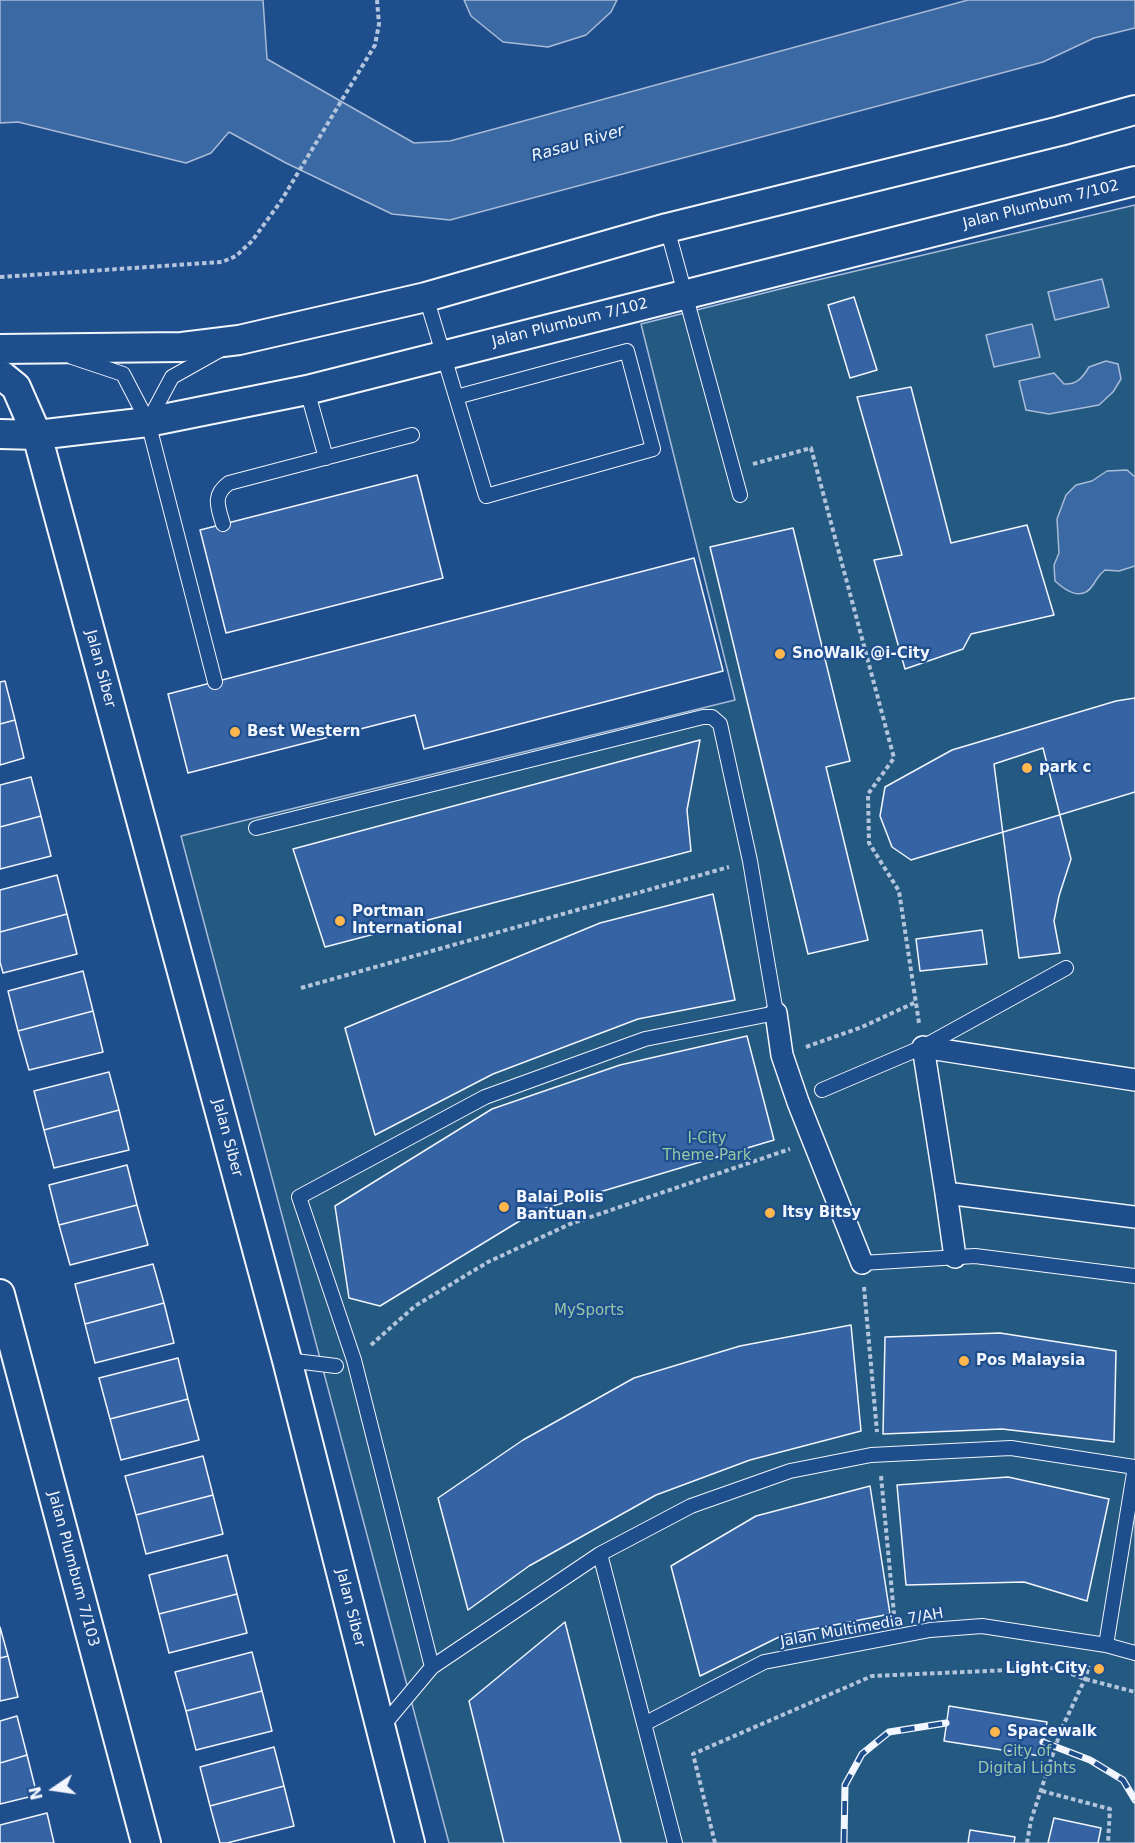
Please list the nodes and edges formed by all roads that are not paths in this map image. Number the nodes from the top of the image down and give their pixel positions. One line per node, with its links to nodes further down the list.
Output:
1 (1135, 110): 3 (street)
2 (1135, 182): 4 (street, Jalan Plumbum 7/102)
3 (667, 228): 4 (lane); 5 (street)
4 (685, 294): 9 (street, Jalan Plumbum 7/102); 18 (lane)
5 (426, 297): 6 (street); 9 (lane)
6 (239, 340): 8 (street); 13 (lane)
7 (0, 348): 8 (street)
8 (51, 350): 13 (lane)
9 (443, 355): 11 (street, Jalan Plumbum 7/102); 12 (lane)
10 (0, 374): 15 (street, Jalan Siber)
11 (307, 390): 13 (street, Jalan Plumbum 7/102); 17 (lane)
12 (456, 397): 12 (lane)
13 (148, 422): 15 (street, Jalan Plumbum 7/102); 20 (lane)
14 (0, 434): 15 (street, Jalan Plumbum 7/102)
15 (37, 435): 33 (street, Jalan Siber)
16 (412, 435): 17 (lane)
17 (326, 458): 19 (lane)
18 (740, 495)
19 (223, 524)
20 (215, 682)
21 (256, 828): 23 (lane)
22 (1066, 968): 24 (lane)
23 (776, 1013): 30 (street); 39 (lane)
24 (923, 1047): 25 (street); 26 (lane); 27 (street)
25 (1135, 1080)
26 (822, 1090)
27 (946, 1193): 28 (street); 29 (street)
28 (1135, 1216)
29 (955, 1257): 30 (lane); 31 (lane)
30 (862, 1263)
31 (1135, 1276)
32 (0, 1294): 42 (street, Jalan Plumbum 7/103)
33 (287, 1360): 34 (lane); 41 (street, Jalan Siber)
34 (336, 1366)
35 (1135, 1467): 36 (lane); 37 (lane)
36 (600, 1554): 39 (lane); 40 (lane)
37 (1106, 1645): 38 (lane, Jalan Multimedia 7/AH); 40 (lane, Jalan Multimedia 7/AH)
38 (1135, 1653)
39 (432, 1667): 41 (lane)
40 (644, 1724): 44 (lane)
41 (380, 1728): 43 (street, Jalan Siber)
42 (146, 1843)
43 (410, 1843)
44 (675, 1843)

